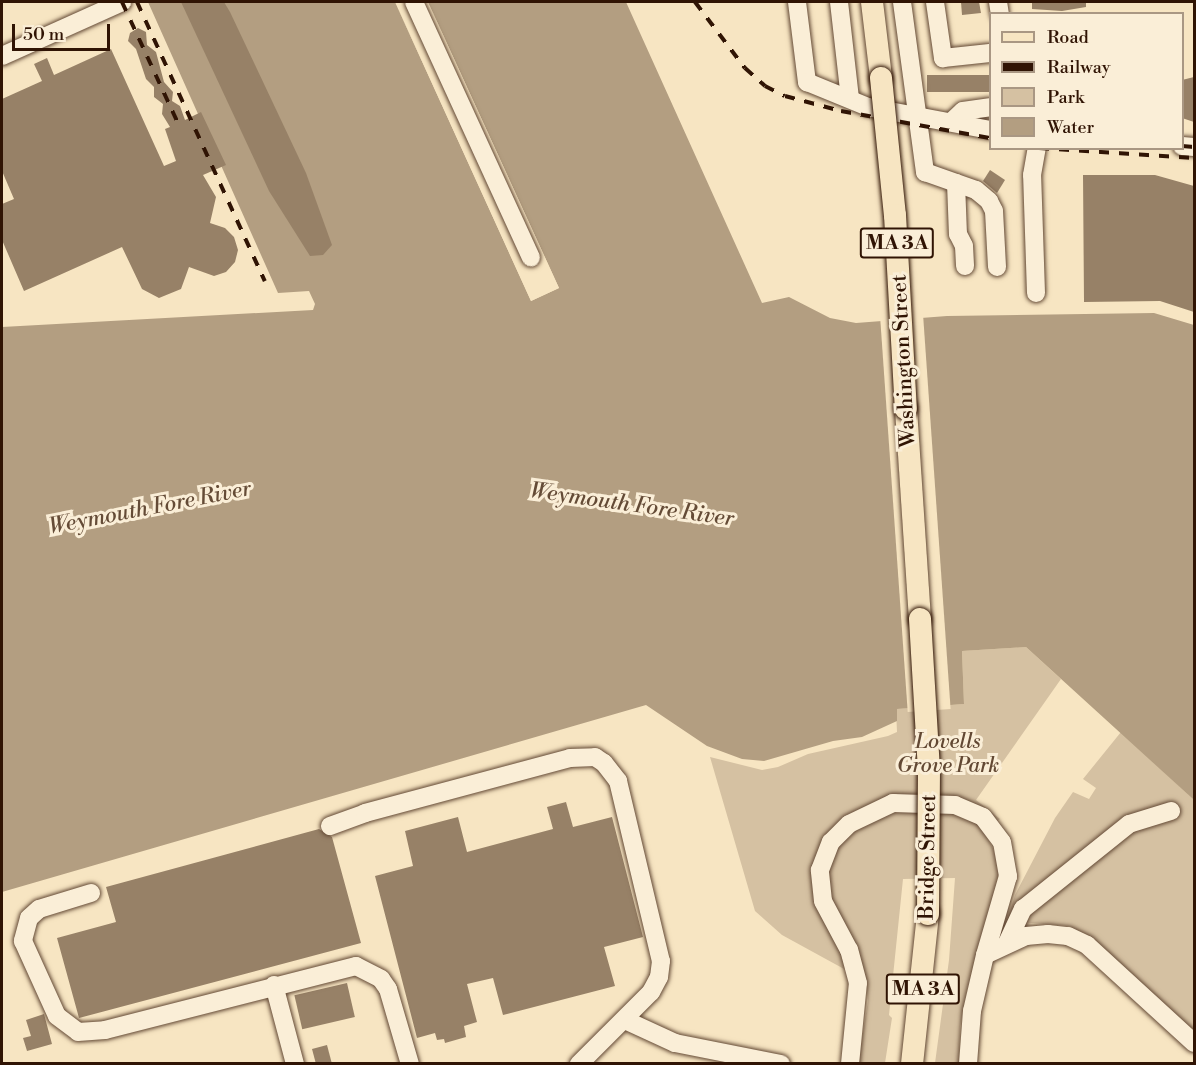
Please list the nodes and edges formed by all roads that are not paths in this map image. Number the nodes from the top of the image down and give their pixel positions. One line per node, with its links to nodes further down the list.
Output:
1 (122, 2): 9 (street)
2 (414, 2): 17 (street)
3 (797, 2): 10 (street)
4 (839, 2): 10 (street)
5 (872, 2): 21 (main road, Washington Street / MA 3A, bridge)
6 (903, 2): 12 (street)
7 (935, 2): 8 (street)
8 (989, 53)
9 (2, 56)
10 (850, 98): 12 (street)
11 (989, 107): 13 (street)
12 (916, 116): 13 (street); 16 (street)
13 (951, 122): 14 (street)
14 (989, 130)
15 (1037, 150): 20 (street)
16 (956, 183): 18 (street); 19 (street)
17 (531, 257)
18 (965, 266)
19 (997, 267)
20 (1036, 293)
21 (915, 542): 35 (main road, Bridge Street / MA 3A, bridge)
22 (1171, 811): 25 (street)
23 (330, 826): 28 (street)
24 (91, 892): 27 (street)
25 (1007, 943): 26 (street); 29 (street)
26 (985, 955): 34 (street); 36 (street)
27 (274, 985): 30 (street); 31 (street)
28 (626, 1020): 32 (street); 33 (street)
29 (1194, 1042)
30 (295, 1064)
31 (410, 1064)
32 (579, 1064)
33 (781, 1064)
34 (850, 1064)
35 (912, 1064)
36 (968, 1064)

